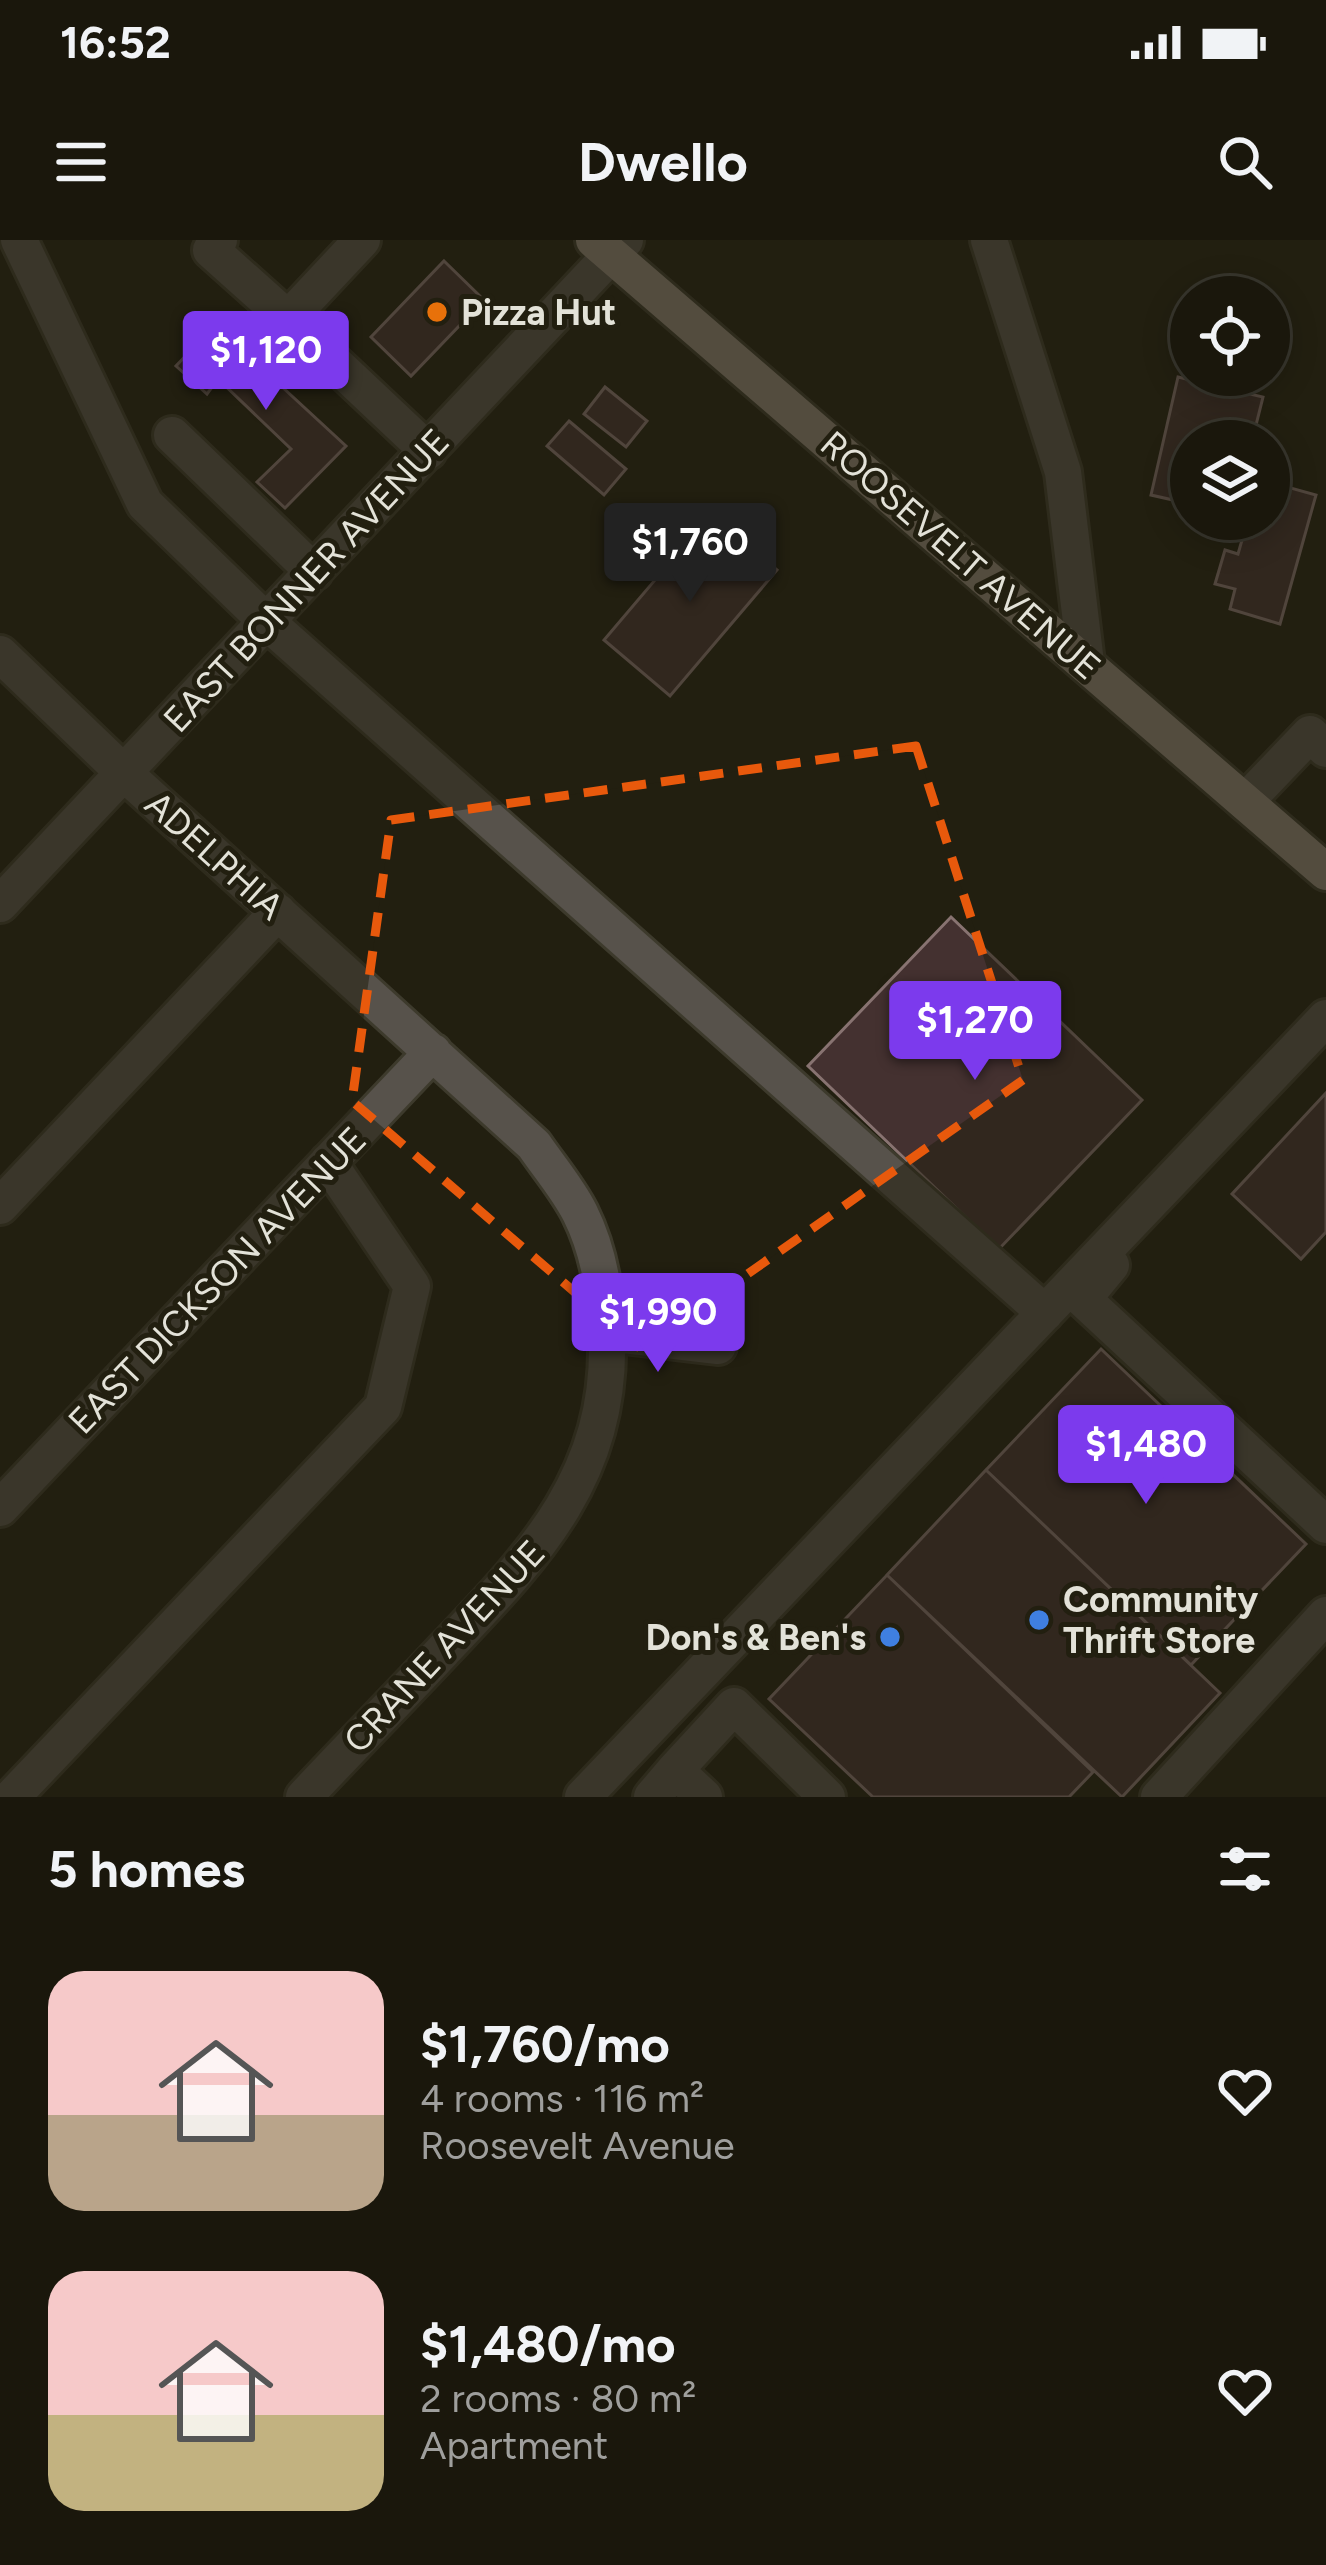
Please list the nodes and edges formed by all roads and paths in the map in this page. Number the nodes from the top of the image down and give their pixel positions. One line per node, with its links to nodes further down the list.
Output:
1 (19, 240): 10 (street)
2 (219, 240): 6 (street)
3 (362, 240): 6 (street)
4 (989, 240): 12 (street)
5 (610, 245): 8 (street, EAST BONNER AVENUE); 12 (main road, ROOSEVELT AVENUE)
6 (288, 320): 8 (street)
7 (172, 435): 9 (street)
8 (428, 452): 9 (street, EAST BONNER AVENUE)
9 (314, 572): 10 (street, EAST BONNER AVENUE)
10 (267, 622): 14 (street, EAST BONNER AVENUE); 24 (street)
11 (0, 654): 14 (street, ADELPHIA)
12 (1086, 663): 15 (main road, ROOSEVELT AVENUE)
13 (1326, 748): 15 (street)
14 (124, 773): 17 (street, EAST BONNER AVENUE); 18 (street, ADELPHIA)
15 (1244, 802): 16 (main road, ROOSEVELT AVENUE)
16 (1326, 872)
17 (0, 904)
18 (278, 912): 21 (street, ADELPHIA); 23 (street)
19 (1326, 1018): 24 (street)
20 (1326, 1043): 28 (street)
21 (433, 1052): 22 (street, EAST DICKSON AVENUE); 25 (street, CRANE AVENUE)
22 (328, 1162): 27 (street, EAST DICKSON AVENUE); 31 (street)
23 (0, 1206)
24 (1045, 1313): 33 (street)
25 (607, 1333): 26 (street); 32 (street, CRANE AVENUE)
26 (718, 1346)
27 (0, 1508)
28 (1326, 1525)
29 (1326, 1615): 36 (street)
30 (663, 1783): 34 (street); 35 (street)
31 (12, 1797)
32 (304, 1797)
33 (583, 1797)
34 (704, 1797)
35 (826, 1797)
36 (1160, 1797)

